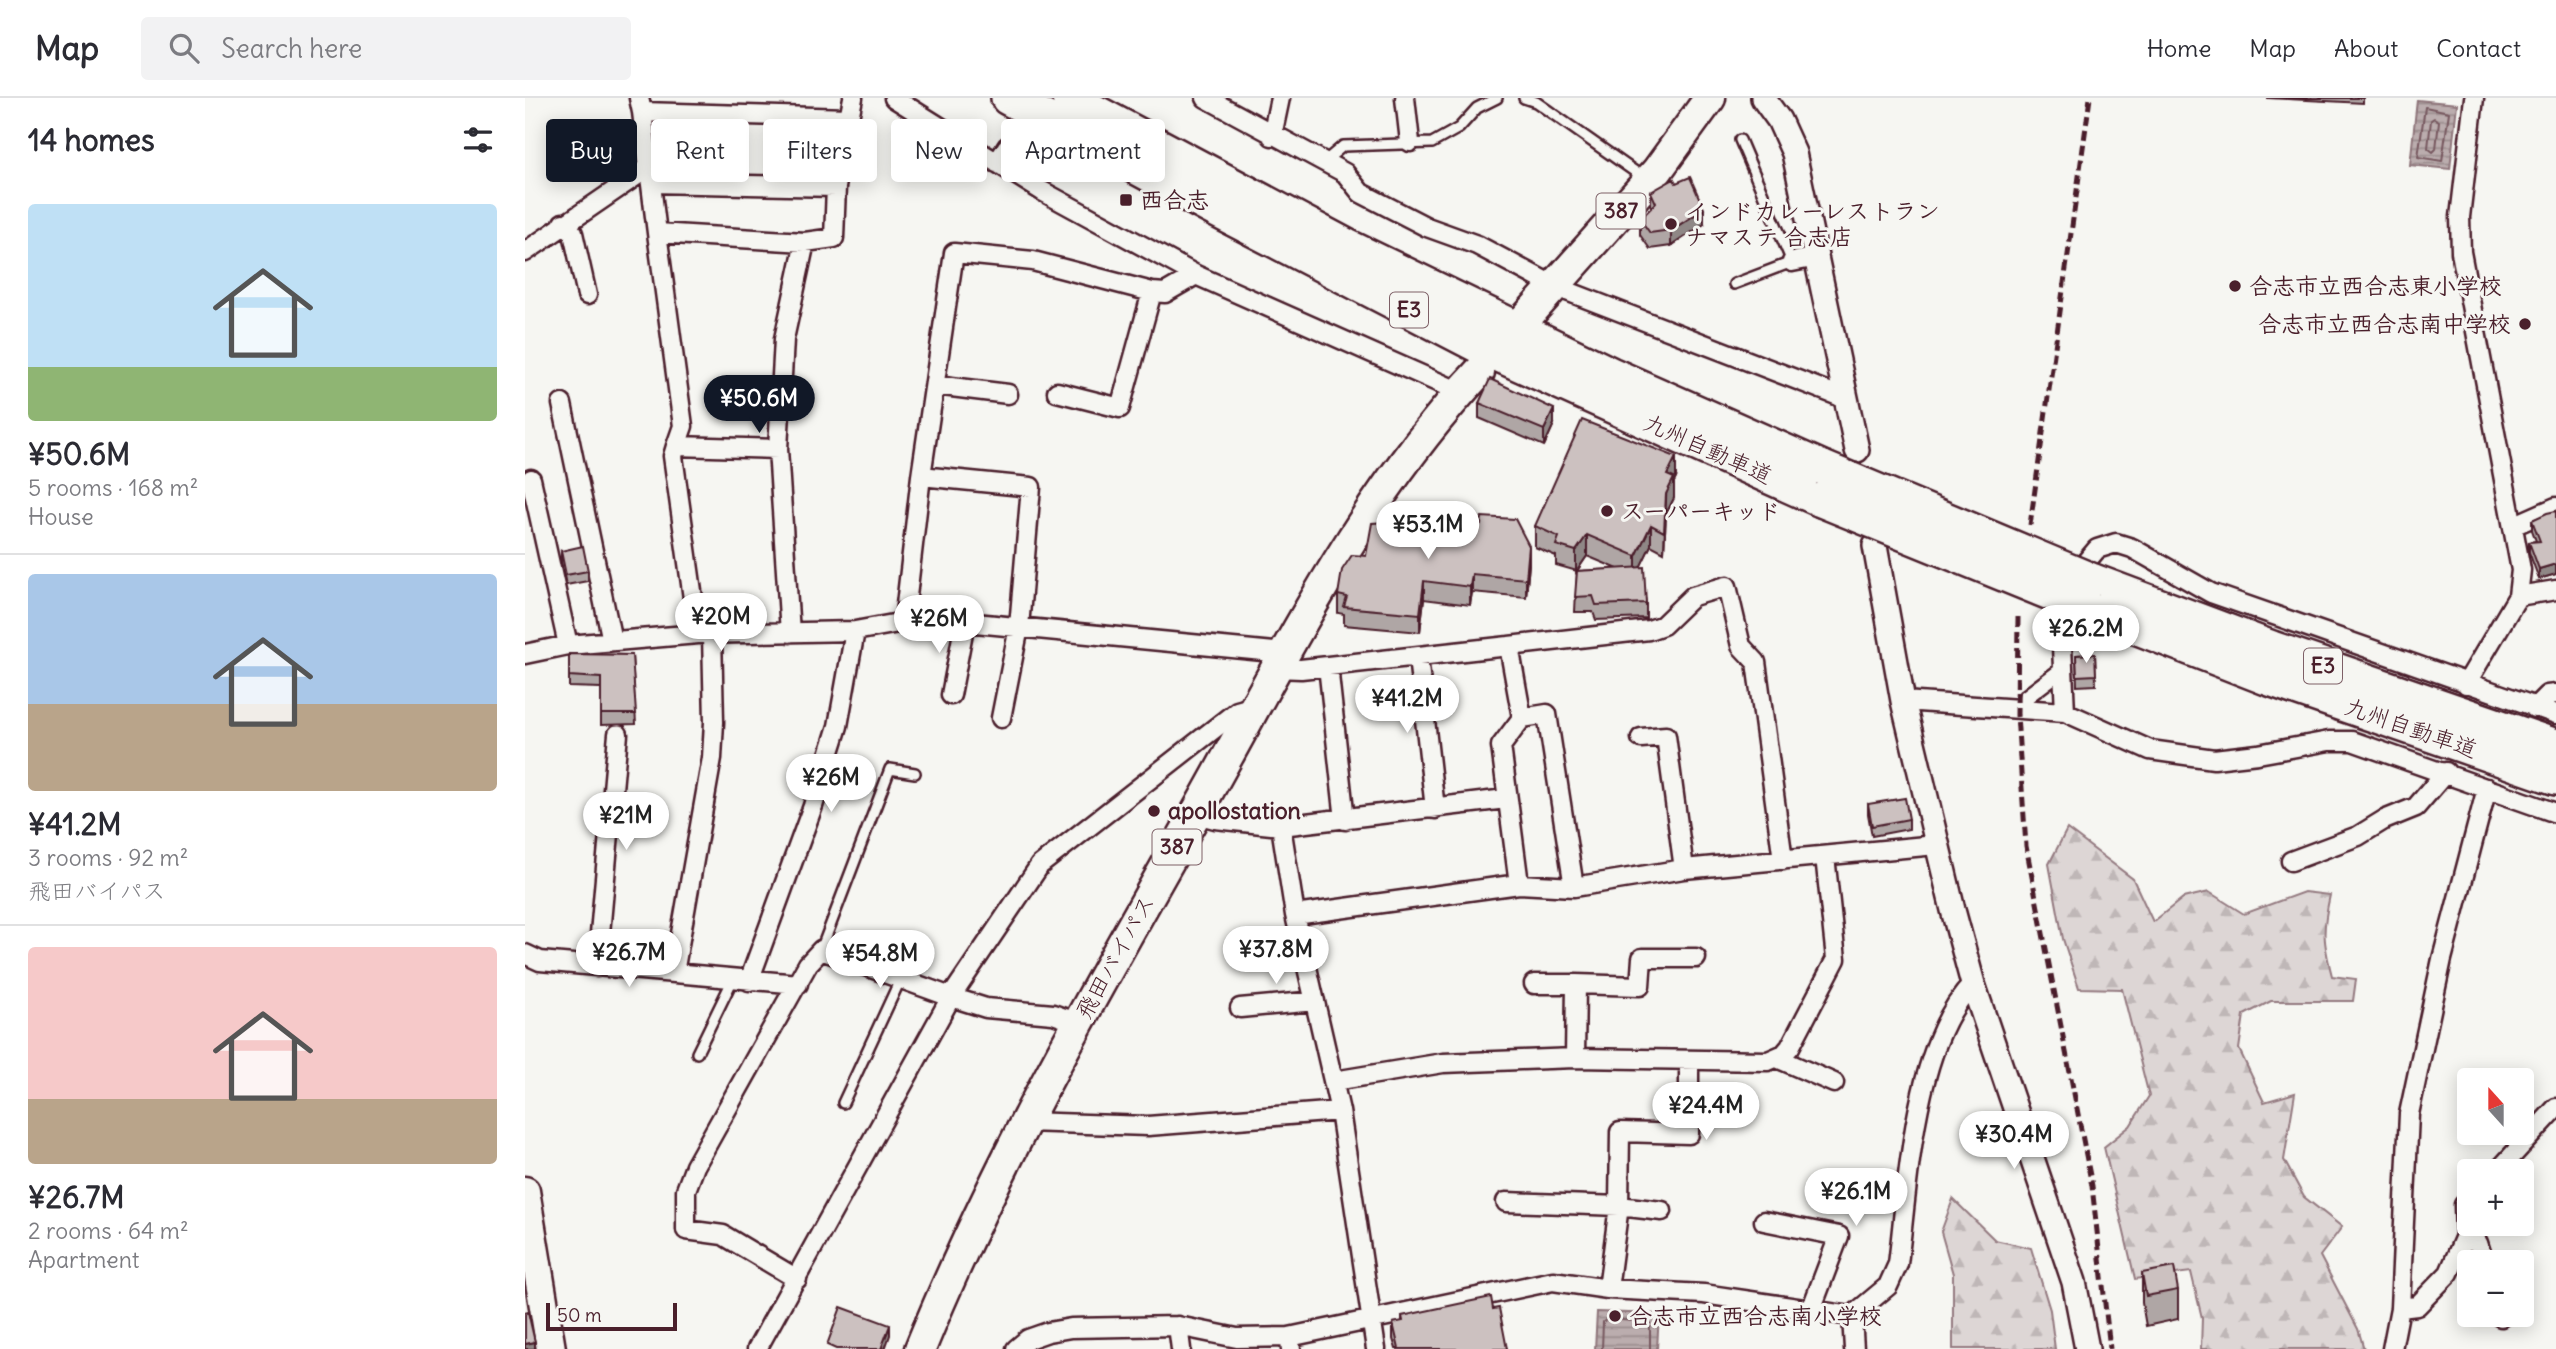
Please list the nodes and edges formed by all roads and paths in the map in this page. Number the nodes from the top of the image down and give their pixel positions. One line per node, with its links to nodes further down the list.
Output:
1 (853, 98): 14 (street)
2 (894, 98): 20 (street)
3 (1008, 98): 50 (highway, 九州自動車道 / E3, bridge)
4 (1069, 98): 50 (highway, 九州自動車道 / E3, bridge)
5 (1206, 98): 15 (street)
6 (1280, 98): 15 (street)
7 (1405, 98): 17 (street)
8 (1497, 98): 17 (lane)
9 (1524, 98): 22 (lane)
10 (1710, 98): 22 (highway, 387)
11 (1763, 98): 28 (street)
12 (2474, 98): 48 (street)
13 (641, 105): 14 (street); 21 (street)
14 (849, 118): 23 (street)
15 (1272, 136): 19 (street)
16 (1739, 140): 29 (lane)
17 (1410, 142): 19 (lane)
18 (1001, 157): 20 (street)
19 (1324, 162): 32 (street)
20 (997, 163): 30 (street)
21 (650, 175): 23 (street); 24 (street); 25 (street)
22 (1647, 181): 32 (highway, 387)
23 (836, 187): 26 (street)
24 (563, 223): 27 (street); 34 (street)
25 (657, 233): 26 (street); 42 (street)
26 (805, 242): 43 (street)
27 (525, 252)
28 (1817, 257): 29 (street); 40 (street)
29 (1792, 262): 31 (lane)
30 (1196, 275): 33 (street); 36 (street)
31 (1734, 284)
32 (1555, 286): 35 (highway, 387); 40 (street)
33 (1152, 292): 37 (street); 38 (street)
34 (587, 295)
35 (1525, 319)
36 (1469, 382): 65 (highway, 飛田バイパス / 387)
37 (935, 385): 39 (street); 45 (street)
38 (1057, 392)
39 (1008, 394)
40 (1844, 398): 44 (street)
41 (562, 404): 60 (street)
42 (677, 446): 43 (street); 59 (street)
43 (778, 449): 57 (street)
44 (1857, 450)
45 (921, 476): 53 (street); 55 (street)
46 (531, 480): 61 (street)
47 (2556, 507): 48 (street)
48 (2515, 525): 52 (street)
49 (1875, 546): 71 (street)
50 (2090, 584): 68 (street); 81 (highway, 九州自動車道 / E3); 84 (highway, 九州自動車道 / E3)
51 (2556, 590): 52 (street)
52 (2518, 596): 68 (street)
53 (904, 622): 54 (street); 56 (street)
54 (965, 622): 55 (street); 70 (street)
55 (1019, 627): 65 (street); 77 (street)
56 (855, 631): 57 (street); 106 (street)
57 (790, 632): 59 (street)
58 (2066, 633): 67 (street)
59 (705, 634): 60 (street); 104 (street)
60 (612, 641): 61 (street)
61 (568, 645): 63 (street)
62 (1509, 646): 64 (street); 78 (street); 94 (street)
63 (525, 654)
64 (1418, 657): 66 (street); 87 (street)
65 (1280, 661): 66 (street); 73 (highway, 飛田バイパス / 387)
66 (1328, 666): 90 (street)
67 (2063, 669): 72 (street); 75 (street)
68 (2466, 684): 74 (street)
69 (2556, 694): 74 (street)
70 (951, 695)
71 (1903, 701): 72 (street); 92 (street)
72 (2026, 703): 75 (street)
73 (1255, 706): 89 (highway, 飛田バイパス / 387); 111 (street)
74 (2534, 708): 76 (street)
75 (2061, 711): 82 (street)
76 (2556, 714)
77 (1001, 718)
78 (1522, 718): 86 (street); 98 (street)
79 (618, 734): 103 (street)
80 (1641, 738): 96 (street)
81 (2556, 746)
82 (2446, 772): 85 (street); 95 (street)
83 (915, 773): 100 (lane)
84 (2556, 778)
85 (2487, 788): 88 (street); 135 (street)
86 (1506, 799): 87 (street); 97 (street)
87 (1435, 809): 90 (street)
88 (2556, 813)
89 (1196, 814): 91 (street); 114 (highway, 飛田バイパス / 387)
90 (1345, 820): 91 (street)
91 (1281, 826): 99 (street)
92 (1936, 845): 93 (street); 110 (street)
93 (1825, 856): 94 (street); 117 (street)
94 (1783, 860): 96 (street)
95 (2291, 861)
96 (1684, 869): 98 (street)
97 (1519, 884): 98 (street); 99 (street)
98 (1574, 887)
99 (1295, 915): 112 (street)
100 (821, 950): 105 (street); 107 (street)
101 (525, 954): 103 (street)
102 (1696, 958): 109 (street)
103 (597, 967): 104 (street)
104 (674, 973): 106 (street)
105 (902, 977): 111 (street); 121 (lane)
106 (741, 980): 107 (street); 115 (lane)
107 (798, 984): 133 (street)
108 (1534, 984): 109 (street)
109 (1576, 984): 116 (street)
110 (1973, 984): 138 (street); 149 (street)
111 (951, 997): 114 (street); 133 (street)
112 (1315, 1001): 113 (street); 119 (street)
113 (1240, 1008)
114 (1079, 1023): 124 (highway, 飛田バイパス / 387)
115 (697, 1053)
116 (1574, 1058): 118 (street); 119 (street)
117 (1777, 1058): 118 (street); 120 (street)
118 (1689, 1060): 128 (street)
119 (1334, 1081): 122 (street)
120 (1834, 1083)
121 (843, 1103)
122 (1340, 1111): 124 (street); 139 (street)
123 (2554, 1118): 125 (street)
124 (1025, 1122): 144 (highway, 飛田バイパス / 387)
125 (2511, 1159)
126 (526, 1196): 136 (main road)
127 (1506, 1202): 128 (street)
128 (1619, 1206): 129 (street); 134 (street)
129 (1662, 1211)
130 (1764, 1221): 137 (street)
131 (2465, 1236): 132 (street); 135 (street)
132 (2480, 1250)
133 (797, 1279): 143 (street)
134 (1608, 1289): 137 (street); 139 (street)
135 (2400, 1308): 150 (street)
136 (535, 1309): 142 (main road)
137 (1811, 1310): 138 (street)
138 (1852, 1316): 148 (street)
139 (1372, 1320): 141 (street); 147 (street)
140 (1178, 1326): 141 (street); 145 (street); 146 (street)
141 (1290, 1343)
142 (551, 1349)
143 (757, 1349)
144 (920, 1349)
145 (1016, 1349)
146 (1181, 1349)
147 (1376, 1349)
148 (1854, 1349)
149 (2087, 1349)
150 (2392, 1349)

